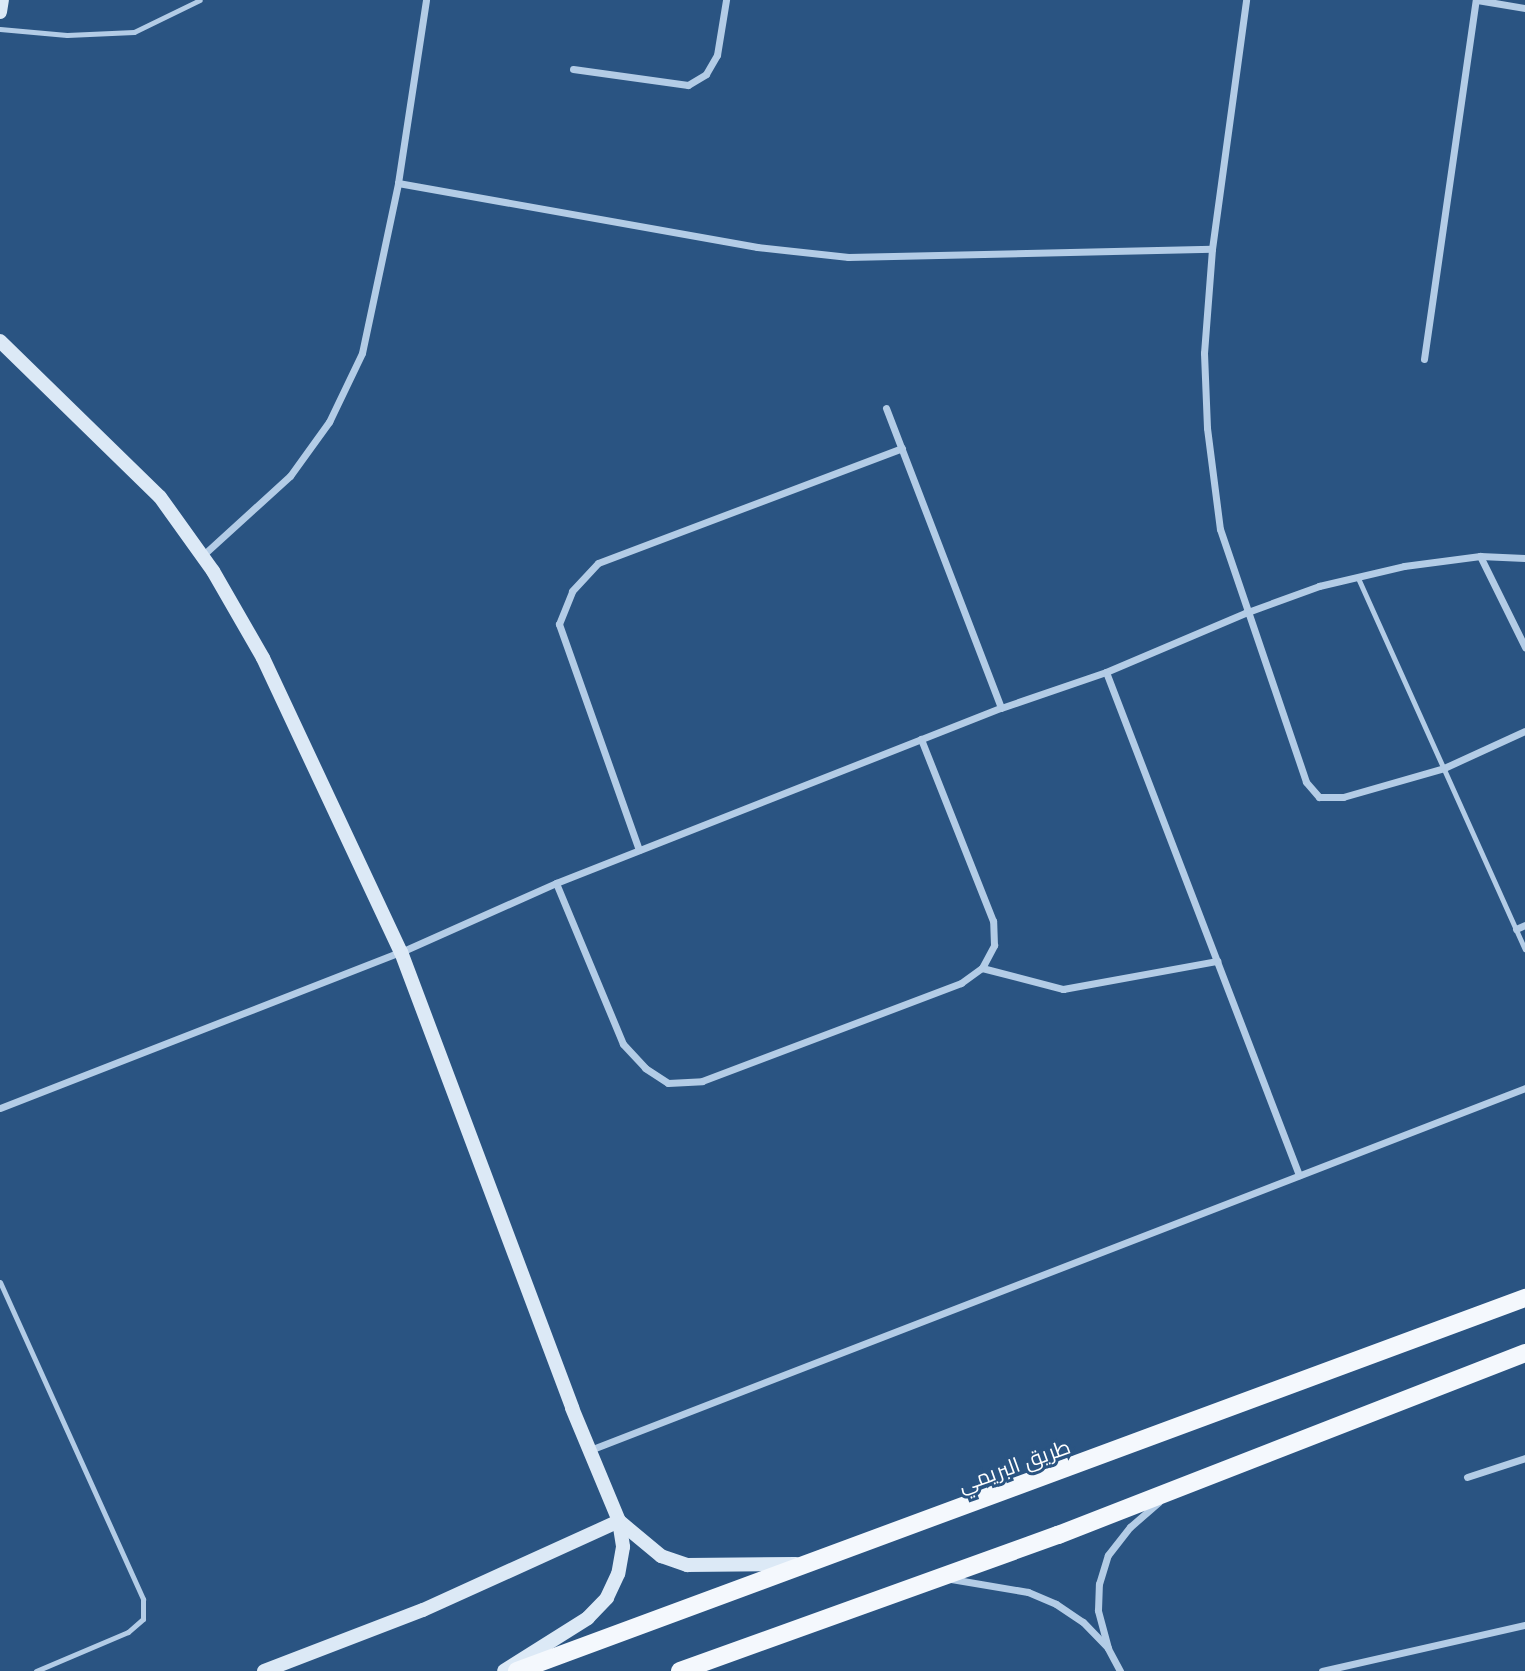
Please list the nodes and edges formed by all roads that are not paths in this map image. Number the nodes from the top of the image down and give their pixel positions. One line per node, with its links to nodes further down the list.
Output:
1 (2, 0): 8 (street)
2 (200, 0): 9 (lane)
3 (426, 0): 11 (street)
4 (726, 0): 10 (street)
5 (1246, 0): 12 (street)
6 (1476, 0): 7 (street); 14 (street)
7 (1525, 8)
8 (0, 12)
9 (0, 29)
10 (573, 69)
11 (398, 183): 12 (street); 17 (street)
12 (1212, 249): 21 (street)
13 (0, 341): 17 (street)
14 (1424, 359)
15 (886, 408): 16 (street)
16 (902, 448): 24 (street); 28 (street)
17 (202, 556): 33 (street)
18 (1480, 556): 19 (street); 20 (street); 22 (street)
19 (1525, 558)
20 (1358, 578): 21 (street); 27 (lane)
21 (1245, 613): 23 (street); 27 (street)
22 (1525, 648)
23 (1106, 672): 24 (street); 34 (street)
24 (1001, 708): 26 (street)
25 (1525, 731): 27 (street)
26 (921, 740): 28 (street); 35 (street)
27 (1444, 768): 31 (lane)
28 (639, 850): 29 (street)
29 (556, 883): 33 (street); 35 (street)
30 (1525, 925): 31 (street)
31 (1516, 929): 32 (lane)
32 (1525, 949)
33 (401, 952): 37 (street); 42 (street)
34 (1217, 961): 35 (street); 38 (street)
35 (982, 968)
36 (1525, 1087): 38 (street)
37 (0, 1108)
38 (1299, 1175): 42 (street)
39 (0, 1282): 51 (lane)
40 (1525, 1298): 47 (main road, طريق البريمي)
41 (1525, 1353): 45 (main road)
42 (590, 1450): 46 (street)
43 (1525, 1458): 44 (street)
44 (1467, 1477)
45 (1172, 1490): 48 (main road); 50 (street)
46 (620, 1521): 47 (street); 52 (street); 53 (street)
47 (817, 1563): 54 (main road, طريق البريمي)
48 (943, 1577): 50 (street); 55 (main road)
49 (1525, 1625): 57 (street)
50 (1108, 1648): 56 (street)
51 (36, 1671)
52 (264, 1671)
53 (505, 1671)
54 (517, 1671)
55 (680, 1671)
56 (1120, 1671)
57 (1322, 1671)

